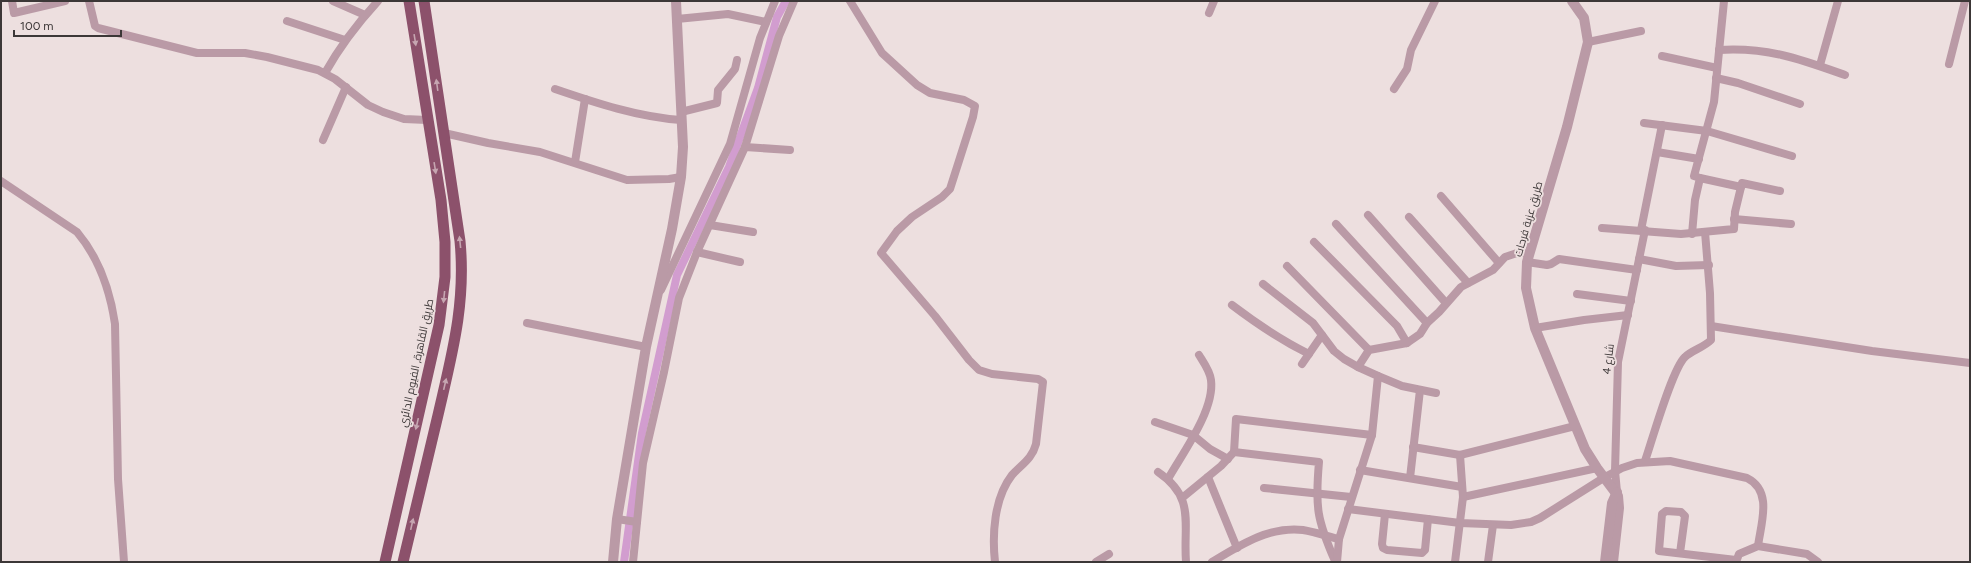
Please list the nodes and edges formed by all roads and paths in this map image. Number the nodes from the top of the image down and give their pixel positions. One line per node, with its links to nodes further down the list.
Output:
1 (12, 1): 2 (street)
2 (65, 1)
3 (89, 1): 35 (street)
4 (333, 1): 20 (street)
5 (378, 1): 20 (street)
6 (409, 1): 31 (highway, طريق القاهرة, الفيوم الدائري, one-way to 31)
7 (424, 1): 29 (highway)
8 (676, 1): 21 (street)
9 (775, 1): 23 (street)
10 (794, 1): 51 (street)
11 (850, 1): 149 (street)
12 (1214, 1): 19 (street)
13 (1435, 1): 40 (street)
14 (1572, 1): 18 (street, طريق عزبة فرحات)
15 (1724, 1): 27 (street)
16 (1838, 1): 33 (street)
17 (1965, 1): 32 (street)
18 (1580, 6): 26 (street, طريق عزبة فرحات)
19 (1209, 12)
20 (365, 15): 25 (street)
21 (677, 19): 23 (street); 45 (street)
22 (287, 21): 25 (street)
23 (766, 22): 86 (street)
24 (1641, 31): 26 (street)
25 (345, 40): 35 (street)
26 (1588, 42): 76 (street, طريق عزبة فرحات)
27 (1719, 50): 33 (street); 34 (street)
28 (1662, 56): 34 (street)
29 (433, 60): 31 (highway); 43 (highway, one-way to 29)
30 (737, 60): 45 (street)
31 (418, 62): 44 (highway, طريق القاهرة, الفيوم الدائري)
32 (1949, 64)
33 (1820, 65): 36 (street)
34 (1717, 68): 37 (street)
35 (325, 73): 38 (street)
36 (1845, 75)
37 (1716, 78): 42 (street); 48 (street)
38 (346, 87): 44 (street); 50 (street)
39 (556, 88): 41 (street)
40 (1394, 89)
41 (585, 99): 45 (street); 56 (street)
42 (1800, 104)
43 (440, 109): 44 (highway); 49 (highway)
44 (426, 115): 145 (highway, طريق القاهرة, الفيوم الدائري, one-way to 145)
45 (681, 116): 57 (street)
46 (1644, 123): 47 (street)
47 (1662, 125): 48 (street); 53 (street, شارع 4)
48 (1707, 131): 54 (street); 55 (street)
49 (444, 133): 56 (street); 146 (highway, one-way to 49)
50 (324, 140)
51 (746, 147): 52 (street); 68 (street)
52 (790, 150)
53 (1657, 152): 55 (street); 70 (street, شارع 4)
54 (1792, 156)
55 (1699, 159): 58 (street)
56 (575, 162): 57 (street)
57 (681, 177): 86 (street)
58 (1700, 178): 60 (street); 73 (street)
59 (1, 181): 144 (street)
60 (1741, 187): 61 (street); 65 (street)
61 (1780, 191)
62 (1441, 196): 79 (street)
63 (1368, 215): 88 (street)
64 (1409, 217): 83 (street)
65 (1734, 219): 67 (street); 72 (street)
66 (1336, 224): 92 (street)
67 (1791, 224)
68 (710, 225): 71 (street); 75 (street)
69 (1602, 228): 70 (street)
70 (1643, 230): 73 (street); 77 (street, شارع 4)
71 (752, 232)
72 (1705, 232): 73 (street); 80 (street)
73 (1692, 234)
74 (1314, 242): 96 (street)
75 (697, 252): 78 (street); 134 (street)
76 (1528, 258): 79 (street); 82 (street); 94 (street, طريق عزبة فرحات)
77 (1639, 259): 80 (street); 82 (street, شارع 4)
78 (740, 262)
79 (1499, 263): 83 (street)
80 (1708, 265): 93 (street)
81 (1287, 266): 98 (street)
82 (1637, 270): 87 (street, شارع 4)
83 (1468, 283): 88 (street)
84 (1263, 284): 95 (street)
85 (1577, 294): 87 (street)
86 (657, 300): 97 (street)
87 (1631, 301): 90 (street, شارع 4)
88 (1446, 303): 92 (street)
89 (1232, 305): 99 (street)
90 (1628, 315): 94 (street); 118 (street, شارع 4)
91 (527, 323): 97 (street)
92 (1427, 323): 96 (street)
93 (1712, 326): 101 (street); 115 (street)
94 (1535, 328): 108 (street, طريق عزبة فرحات)
95 (1322, 335): 99 (street); 103 (street)
96 (1407, 343): 98 (street)
97 (646, 348): 134 (street)
98 (1369, 350): 103 (street)
99 (1309, 354): 102 (street)
100 (1200, 355): 109 (street)
101 (1970, 363)
102 (1302, 364)
103 (1358, 367): 104 (street)
104 (1378, 376): 105 (street); 110 (street)
105 (1420, 390): 106 (street); 111 (street)
106 (1436, 393)
107 (1155, 422): 109 (street)
108 (1576, 426): 113 (street); 116 (street, طريق عزبة فرحات)
109 (1193, 435): 114 (street); 123 (street)
110 (1372, 435): 112 (street); 117 (street)
111 (1413, 447): 113 (street); 122 (street)
112 (1234, 452): 114 (street); 127 (street)
113 (1460, 456): 124 (street)
114 (1228, 459): 120 (street)
115 (1645, 461): 118 (street); 139 (street)
116 (1596, 468): 121 (street, طريق عزبة فرحات); 129 (street)
117 (1360, 470): 122 (street); 128 (street)
118 (1615, 471): 121 (street); 126 (street, شارع 4)
119 (1158, 472): 123 (street)
120 (1208, 477): 130 (street); 140 (street)
121 (1605, 477): 126 (street, طريق عزبة فرحات); 136 (street)
122 (1410, 478): 124 (street)
123 (1168, 479): 130 (street)
124 (1462, 487): 129 (street)
125 (1264, 488): 127 (street)
126 (1617, 492): 156 (street); 157 (street)
127 (1316, 494): 128 (street); 137 (street)
128 (1352, 497): 131 (street)
129 (1463, 497): 135 (street)
130 (1182, 498): 151 (street)
131 (1348, 508): 132 (street); 138 (street)
132 (1386, 514): 133 (street); 133 (street)
133 (1428, 519): 135 (street)
134 (627, 520): 147 (street); 148 (street)
135 (1460, 523): 136 (street); 154 (street)
136 (1493, 525): 155 (street)
137 (1323, 535): 138 (street); 140 (street); 153 (street)
138 (1339, 540): 153 (street)
139 (1758, 546): 143 (street); 158 (street)
140 (1237, 548): 152 (street)
141 (1680, 553): 141 (street); 143 (street)
142 (1109, 554): 150 (street)
143 (1736, 561)
144 (124, 562)
145 (385, 562)
146 (403, 562)
147 (613, 562)
148 (633, 562)
149 (995, 562)
150 (1096, 562)
151 (1186, 562)
152 (1212, 562)
153 (1336, 562)
154 (1454, 562)
155 (1488, 562)
156 (1605, 562)
157 (1613, 562)
158 (1818, 562)

